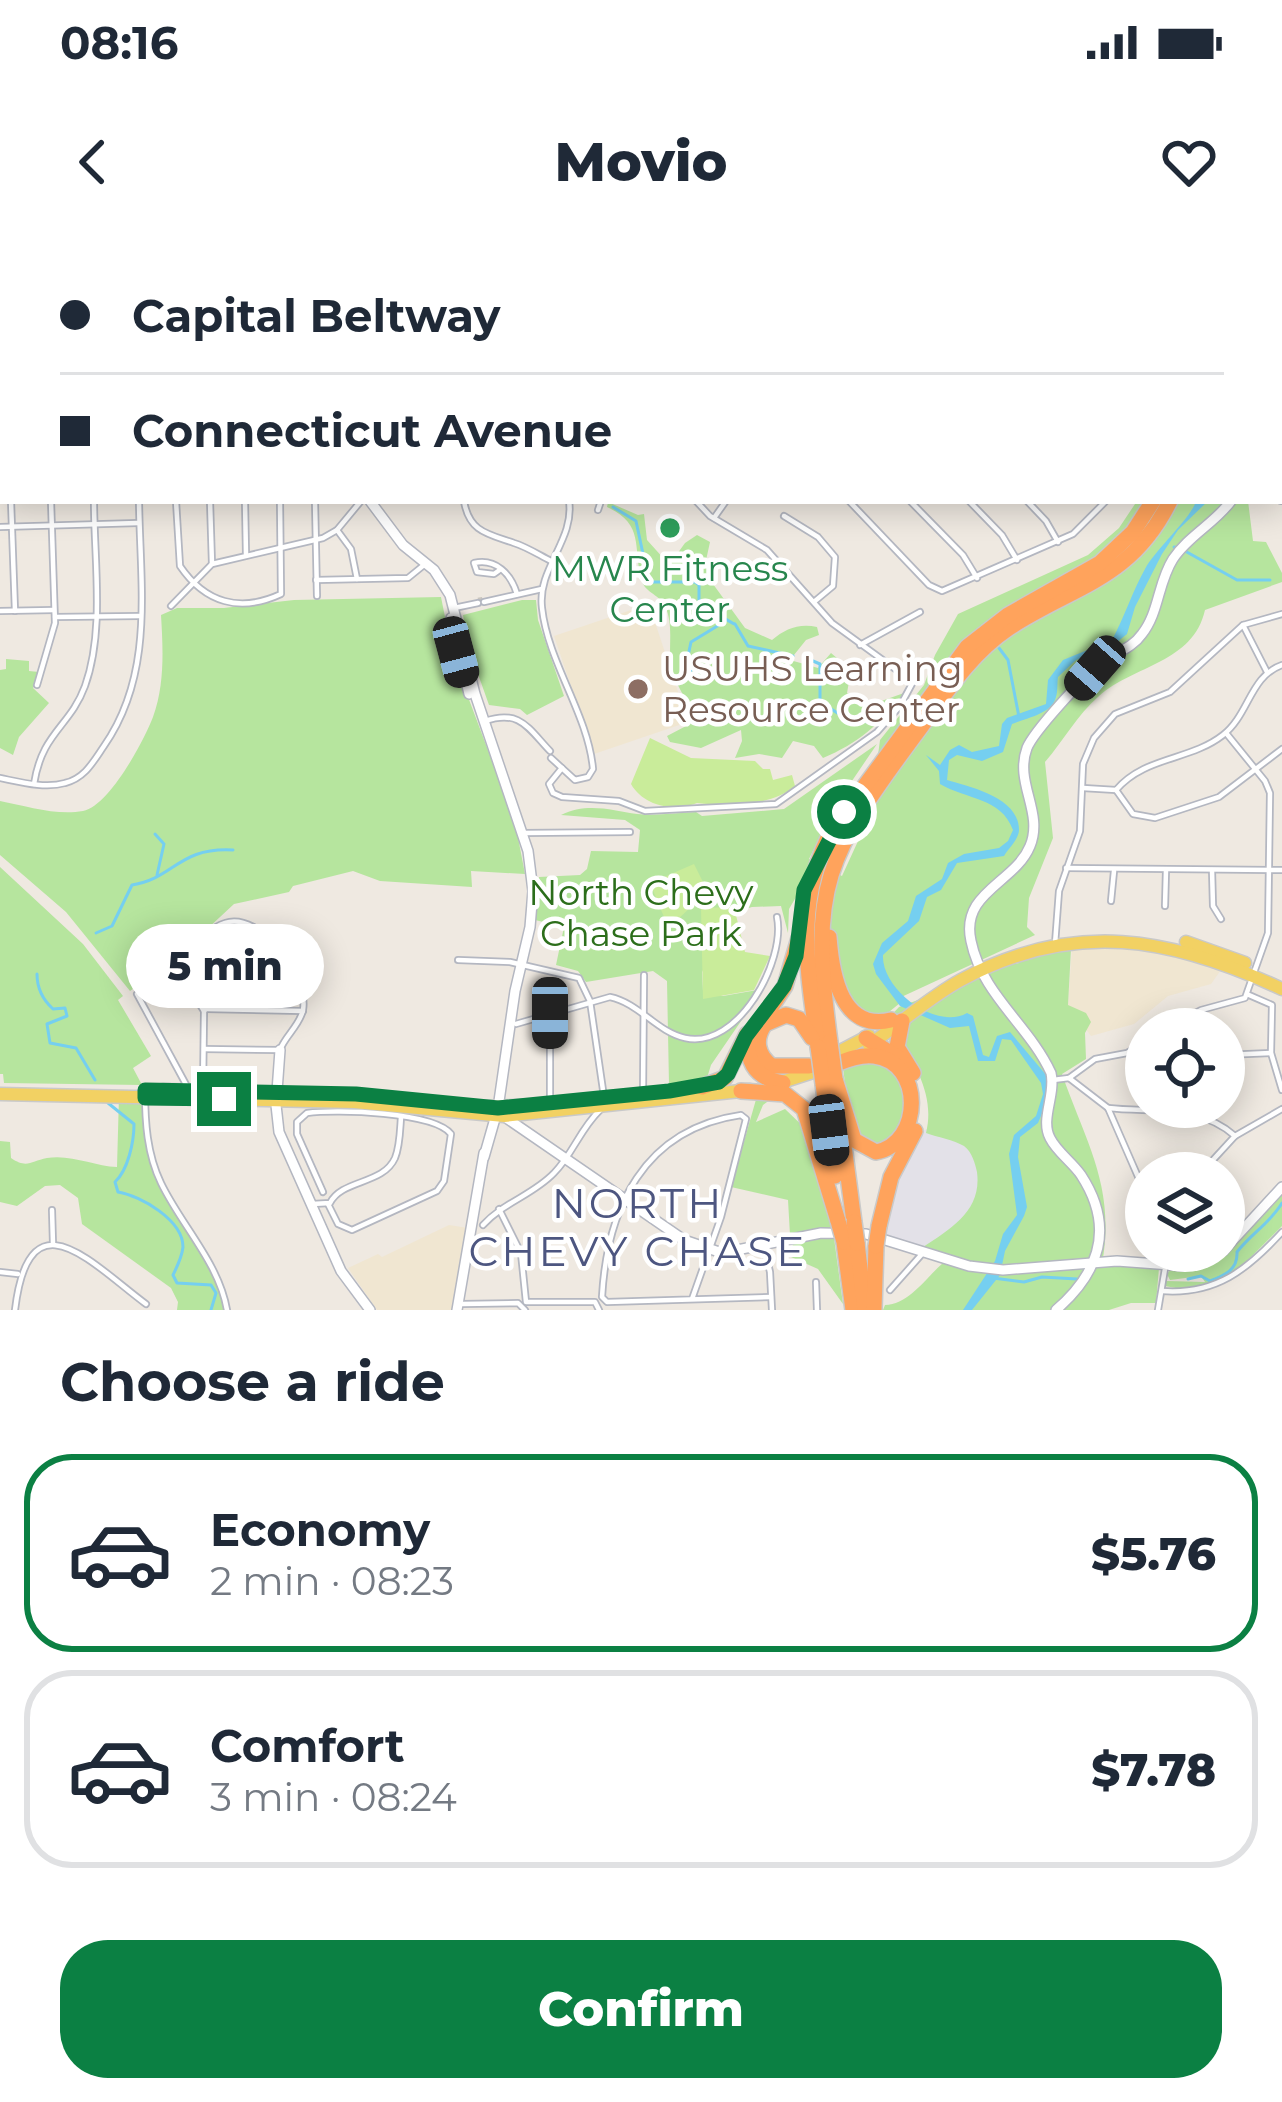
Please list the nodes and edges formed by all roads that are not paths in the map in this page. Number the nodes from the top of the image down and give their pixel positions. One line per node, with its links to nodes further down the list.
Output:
1 (11, 504): 32 (street)
2 (51, 504): 30 (street)
3 (94, 504): 28 (street)
4 (139, 504): 29 (street)
5 (176, 504): 46 (street)
6 (210, 504): 40 (street)
7 (245, 504): 37 (street)
8 (280, 504): 36 (street)
9 (315, 504): 34 (street)
10 (363, 504): 33 (street)
11 (368, 504): 41 (street)
12 (465, 504): 39 (street)
13 (569, 504): 39 (street)
14 (601, 504): 25 (street)
15 (699, 504): 27 (street)
16 (724, 504): 27 (street)
17 (852, 504): 43 (street)
18 (913, 504): 43 (street)
19 (972, 504): 38 (street)
20 (1030, 504): 35 (street)
21 (1104, 504): 35 (street)
22 (1151, 504): 83 (highway)
23 (1168, 504): 76 (highway)
24 (1228, 504): 92 (street)
25 (598, 510)
26 (784, 516): 50 (street)
27 (714, 518): 50 (street)
28 (94, 523): 29 (street); 30 (street); 59 (street)
29 (139, 523): 58 (street)
30 (52, 524): 32 (street); 56 (street)
31 (0, 526): 32 (street)
32 (11, 526): 54 (street)
33 (337, 530): 34 (street); 44 (street)
34 (316, 540): 36 (street); 45 (street)
35 (1058, 542): 38 (street)
36 (280, 548): 37 (street); 46 (street)
37 (246, 554): 40 (street)
38 (1017, 560): 43 (street)
39 (550, 561): 47 (street)
40 (212, 565): 46 (street)
41 (424, 565): 44 (street); 52 (street)
42 (501, 569): 48 (street)
43 (977, 578)
44 (357, 579): 45 (street)
45 (316, 580): 49 (street)
46 (194, 583): 51 (street)
47 (542, 590): 48 (street); 68 (street)
48 (517, 594): 52 (street)
49 (316, 596)
50 (814, 602): 61 (street)
51 (171, 607)
52 (456, 608): 65 (street)
53 (0, 611): 54 (street)
54 (15, 611): 56 (street)
55 (920, 612): 61 (street)
56 (55, 614): 59 (street); 64 (street)
57 (1282, 614): 60 (street)
58 (140, 616): 59 (street); 71 (street)
59 (95, 617): 71 (street)
60 (1243, 625): 63 (street); 72 (street)
61 (860, 645): 68 (street)
62 (1282, 665): 63 (street)
63 (1267, 672): 66 (street)
64 (37, 685)
65 (482, 722): 68 (street); 75 (street)
66 (1226, 733): 69 (street); 73 (street)
67 (1282, 748): 69 (street)
68 (560, 766)
69 (1255, 769): 73 (street); 81 (street)
70 (0, 778): 71 (street)
71 (34, 784)
72 (1082, 788): 73 (street); 77 (street)
73 (1116, 790)
74 (630, 832): 75 (street)
75 (523, 833): 91 (street)
76 (845, 835): 105 (highway); 108 (highway)
77 (1066, 868): 78 (street); 89 (street)
78 (1114, 868): 79 (street); 84 (street)
79 (1166, 869): 80 (street); 85 (street)
80 (1212, 870): 81 (street); 87 (street)
81 (1269, 870): 82 (street); 93 (street)
82 (1282, 871)
83 (811, 878): 99 (highway); 108 (highway)
84 (1111, 901)
85 (1165, 906)
86 (777, 916): 104 (street)
87 (1221, 919)
88 (268, 940): 101 (street); 101 (street); 102 (street)
89 (1055, 942): 92 (main road); 93 (main road)
90 (458, 960): 91 (street)
91 (517, 964): 98 (street); 132 (street)
92 (980, 967): 105 (main road); 118 (street)
93 (1255, 972): 95 (main road); 97 (street)
94 (644, 975): 104 (street)
95 (1282, 985)
96 (137, 994): 121 (street)
97 (1248, 994): 100 (street); 112 (street)
98 (590, 1000): 103 (street); 104 (street); 128 (street)
99 (772, 1005): 119 (highway); 120 (highway)
100 (1210, 1008)
101 (205, 1010): 102 (street); 109 (street)
102 (303, 1010): 110 (street)
103 (550, 1013): 106 (street); 129 (street)
104 (644, 1013): 125 (street)
105 (900, 1018): 107 (main road); 114 (highway)
106 (516, 1024)
107 (871, 1039): 114 (highway); 115 (main road); 116 (main road)
108 (821, 1046): 115 (highway); 116 (highway, bridge)
109 (204, 1049): 110 (street); 121 (street)
110 (280, 1050): 127 (street)
111 (1125, 1053): 117 (street)
112 (1271, 1053): 113 (street); 122 (street)
113 (1245, 1054)
114 (907, 1065): 178 (highway, bridge)
115 (808, 1066): 119 (main road)
116 (829, 1076): 116 (highway); 119 (main road); 146 (highway)
117 (1069, 1078): 118 (street); 130 (street)
118 (1053, 1080): 155 (street)
119 (774, 1081): 120 (main road); 124 (main road)
120 (702, 1088): 125 (main road)
121 (196, 1090): 126 (main road); 127 (main road)
122 (1282, 1090)
123 (0, 1091): 126 (main road)
124 (741, 1091): 128 (main road); 146 (highway)
125 (643, 1093): 128 (main road)
126 (145, 1094): 127 (main road); 172 (street)
127 (276, 1096): 132 (main road); 142 (street)
128 (604, 1098): 129 (main road); 132 (main road); 137 (street)
129 (550, 1105): 132 (main road)
130 (1108, 1108): 134 (street); 135 (street)
131 (1282, 1109): 134 (street)
132 (496, 1112): 137 (street); 169 (street)
133 (401, 1118): 139 (street); 140 (street); 143 (street)
134 (1235, 1136): 136 (street)
135 (1127, 1152)
136 (1220, 1152)
137 (566, 1160): 141 (street); 144 (street)
138 (1282, 1187): 148 (street)
139 (323, 1192): 140 (street); 142 (street)
140 (334, 1195): 143 (street)
141 (624, 1199): 153 (street); 153 (street); 167 (street)
142 (313, 1204): 143 (street); 173 (street)
143 (328, 1204)
144 (499, 1209): 147 (street); 168 (street)
145 (52, 1210): 151 (street)
146 (844, 1221): 150 (highway, bridge)
147 (483, 1226)
148 (1245, 1227)
149 (1281, 1235): 162 (street)
150 (850, 1243): 177 (highway); 178 (highway)
151 (53, 1244): 158 (street); 166 (street)
152 (764, 1247): 153 (street); 154 (street); 163 (street)
153 (711, 1250): 164 (street)
154 (922, 1253): 155 (street); 161 (street)
155 (1094, 1266): 159 (street); 179 (street)
156 (0, 1272): 158 (street)
157 (1170, 1272): 159 (street)
158 (19, 1274): 171 (street)
159 (1164, 1274): 162 (street)
160 (816, 1282): 176 (street)
161 (890, 1290)
162 (1162, 1291): 180 (street)
163 (771, 1297): 165 (street); 175 (street)
164 (692, 1299): 165 (street); 167 (street)
165 (716, 1299): 174 (street)
166 (146, 1304)
167 (600, 1304): 170 (street)
168 (525, 1306): 169 (street); 170 (street)
169 (458, 1307)
170 (562, 1307)
171 (15, 1310)
172 (227, 1310)
173 (370, 1310)
174 (716, 1310)
175 (772, 1310)
176 (817, 1310)
177 (853, 1310)
178 (870, 1310)
179 (1056, 1310)
180 (1158, 1310)

